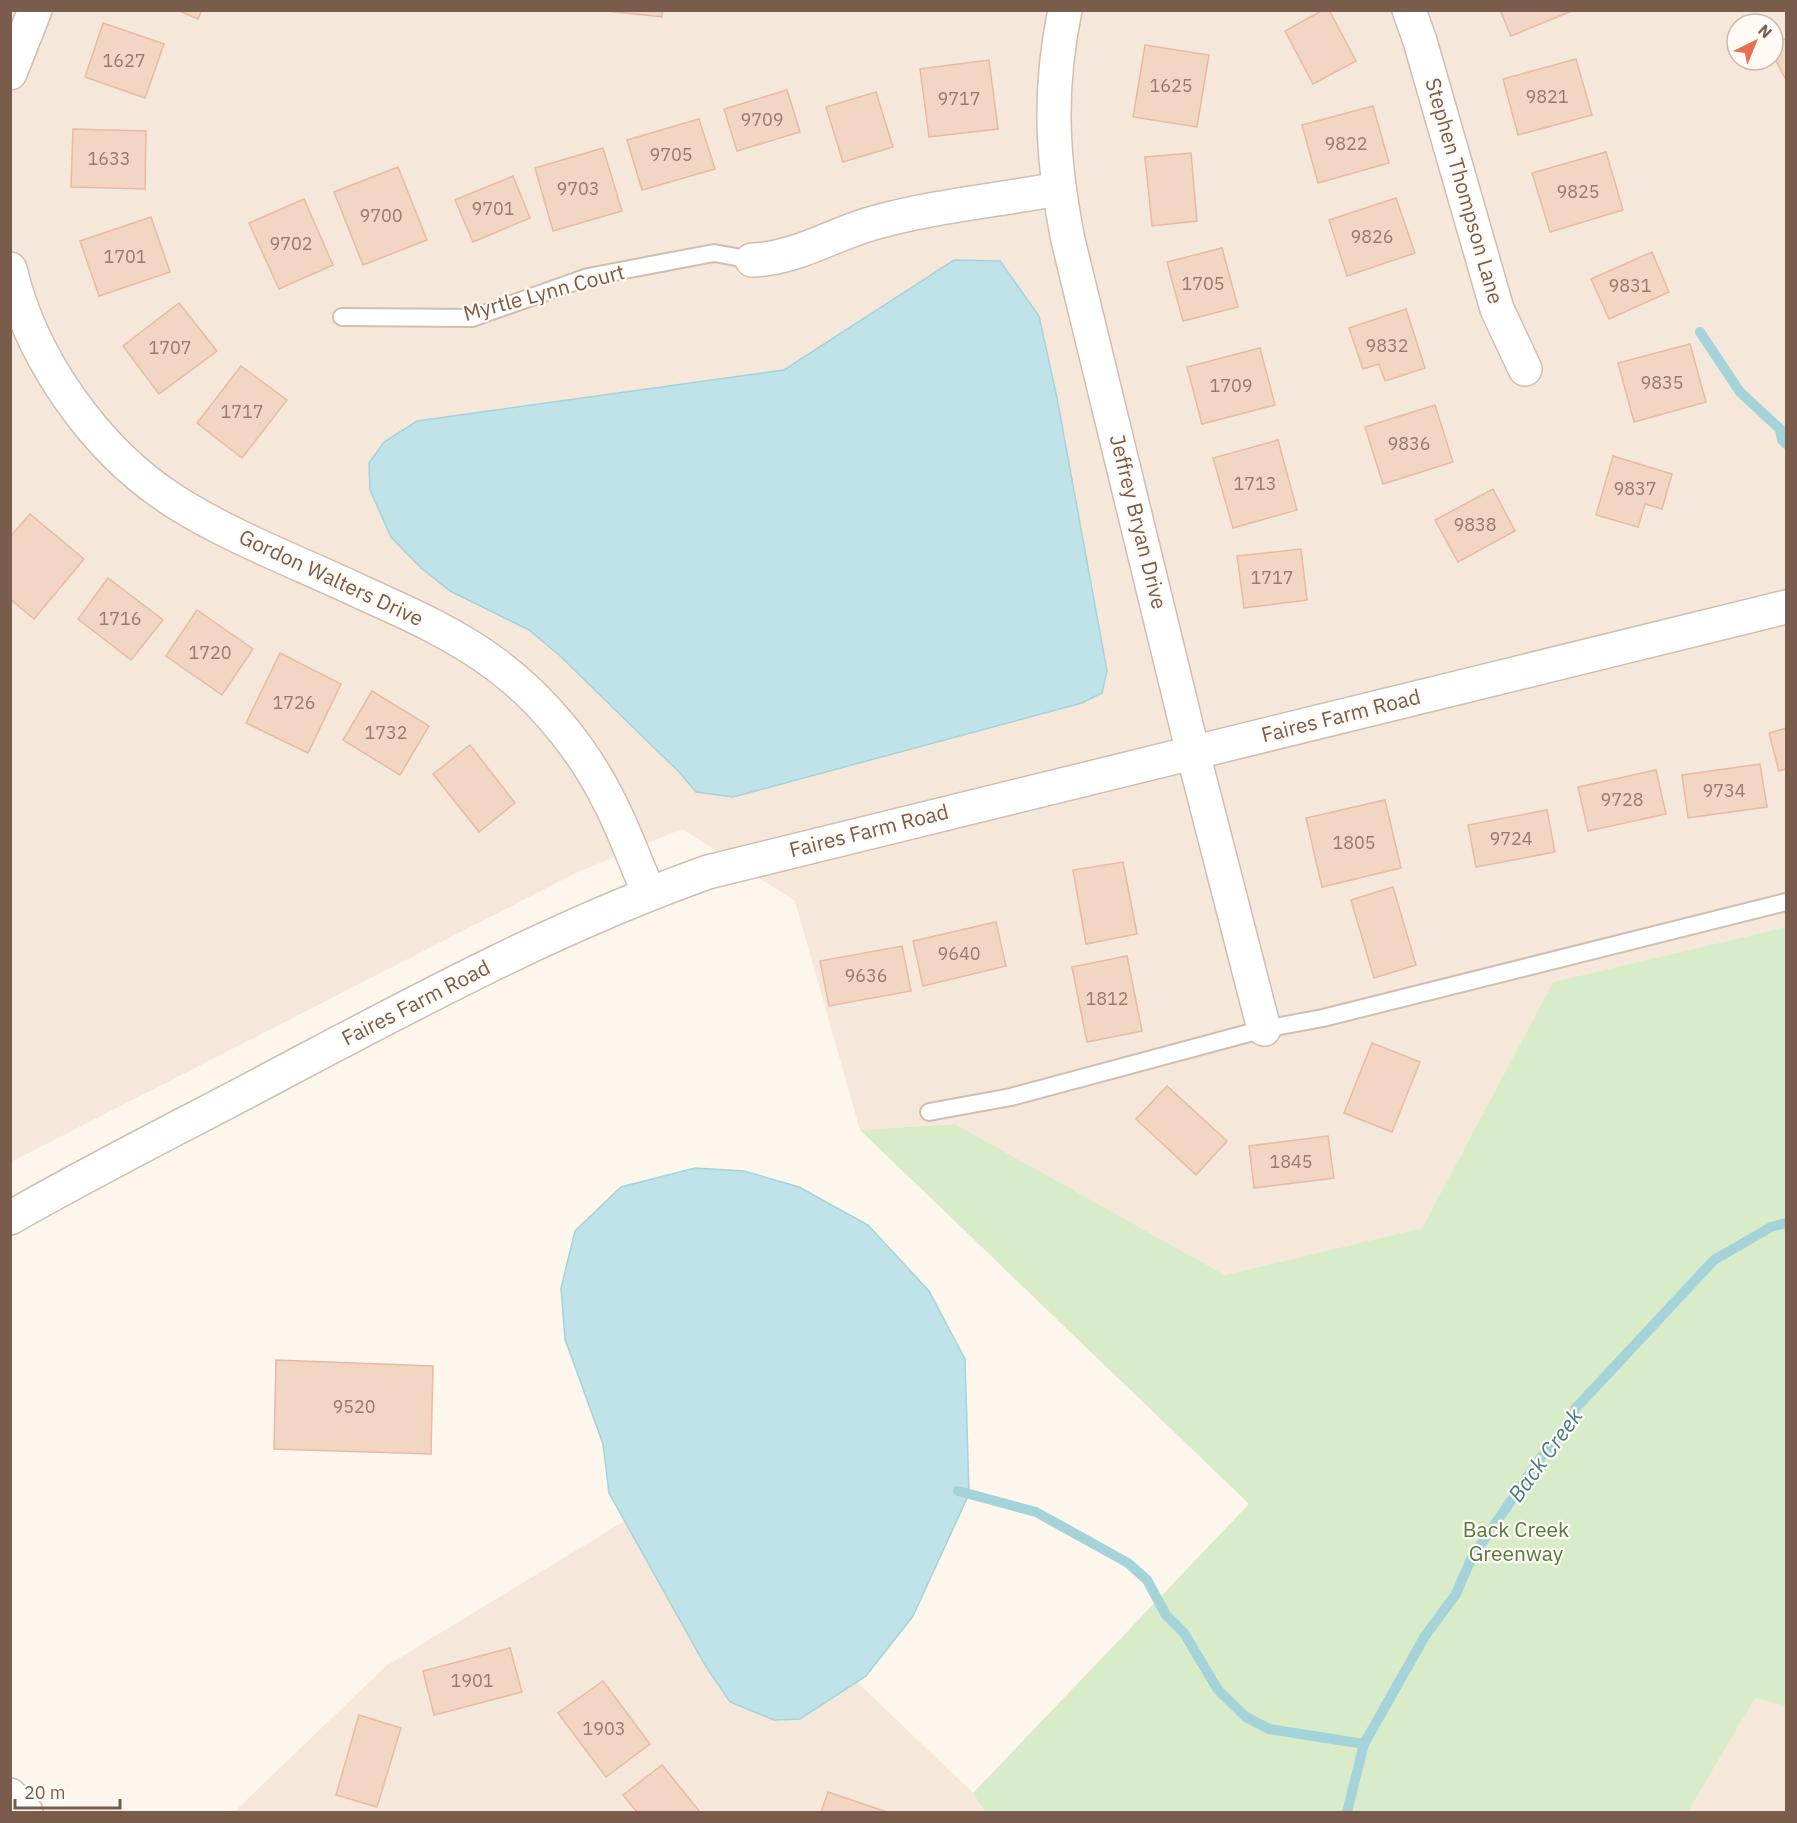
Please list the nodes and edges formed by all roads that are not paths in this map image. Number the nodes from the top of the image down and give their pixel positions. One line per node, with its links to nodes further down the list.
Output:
1 (35, 10): 4 (street)
2 (1065, 10): 5 (street, Jeffrey Bryan Drive)
3 (1409, 10): 9 (street, Stephen Thompson Lane)
4 (10, 74)
5 (1058, 189): 6 (street, Myrtle Lynn Court); 11 (street, Jeffrey Bryan Drive)
6 (752, 260): 8 (lane, Myrtle Lynn Court)
7 (11, 271): 12 (street, Gordon Walters Drive)
8 (342, 317)
9 (1525, 369)
10 (1786, 607): 11 (street, Faires Farm Road)
11 (1193, 753): 12 (street, Faires Farm Road); 14 (street, Jeffrey Bryan Drive)
12 (649, 893): 16 (street, Faires Farm Road)
13 (1786, 902): 14 (lane)
14 (1264, 1029): 15 (lane)
15 (929, 1112)
16 (10, 1218)
17 (10, 1795): 18 (street)
18 (26, 1812)

